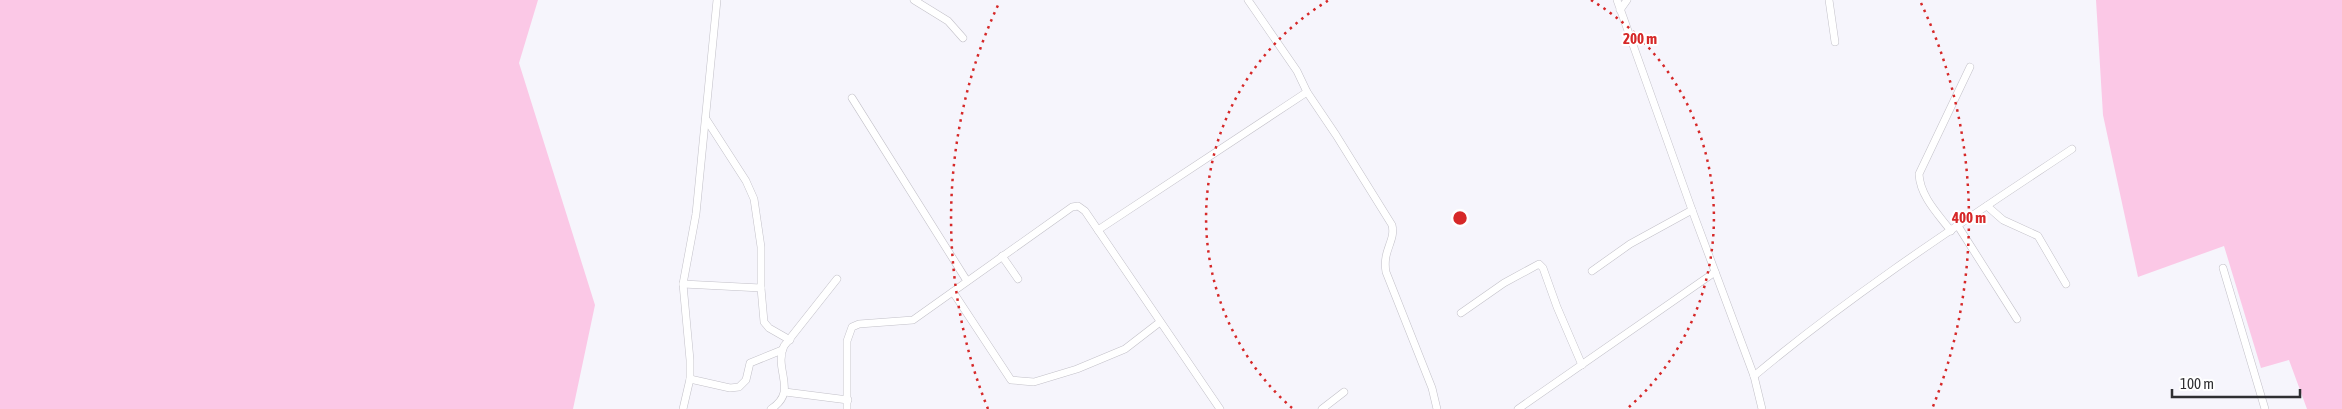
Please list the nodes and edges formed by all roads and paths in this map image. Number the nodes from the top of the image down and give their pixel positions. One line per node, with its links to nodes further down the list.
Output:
1 (717, 0): 13 (street)
2 (914, 0): 8 (street)
3 (1248, 0): 11 (street)
4 (1617, 0): 7 (street)
5 (1628, 0): 7 (street)
6 (1829, 0): 9 (street)
7 (1620, 10): 16 (street)
8 (963, 38)
9 (1835, 42)
10 (1970, 67): 19 (street)
11 (1307, 92): 18 (street); 47 (street)
12 (852, 98): 26 (street)
13 (706, 118): 27 (street); 29 (street)
14 (2072, 149): 15 (street)
15 (1987, 206): 17 (street); 28 (street)
16 (1692, 210): 22 (street); 23 (street)
17 (1958, 226): 19 (street); 32 (street)
18 (1098, 230): 20 (street); 33 (street)
19 (1951, 231): 37 (street)
20 (1002, 256): 25 (street); 26 (street)
21 (2223, 268): 50 (street)
22 (1592, 271)
23 (1715, 272): 36 (street); 37 (street)
24 (837, 279): 34 (street)
25 (1018, 279)
26 (967, 281): 30 (street)
27 (683, 284): 29 (street); 38 (street)
28 (2066, 284)
29 (761, 288): 34 (street)
30 (954, 292): 33 (street); 41 (street)
31 (1461, 313): 36 (street)
32 (2017, 319)
33 (1160, 322): 45 (street)
34 (790, 340): 35 (street)
35 (782, 350): 38 (street); 39 (street)
36 (1582, 365): 48 (street)
37 (1754, 376): 49 (street)
38 (690, 379): 43 (street)
39 (785, 392): 41 (street); 42 (street)
40 (1344, 392): 46 (street)
41 (848, 400): 44 (street)
42 (776, 408)
43 (683, 409)
44 (847, 409)
45 (1220, 409)
46 (1322, 409)
47 (1437, 409)
48 (1518, 409)
49 (1762, 409)
50 (2265, 409)

